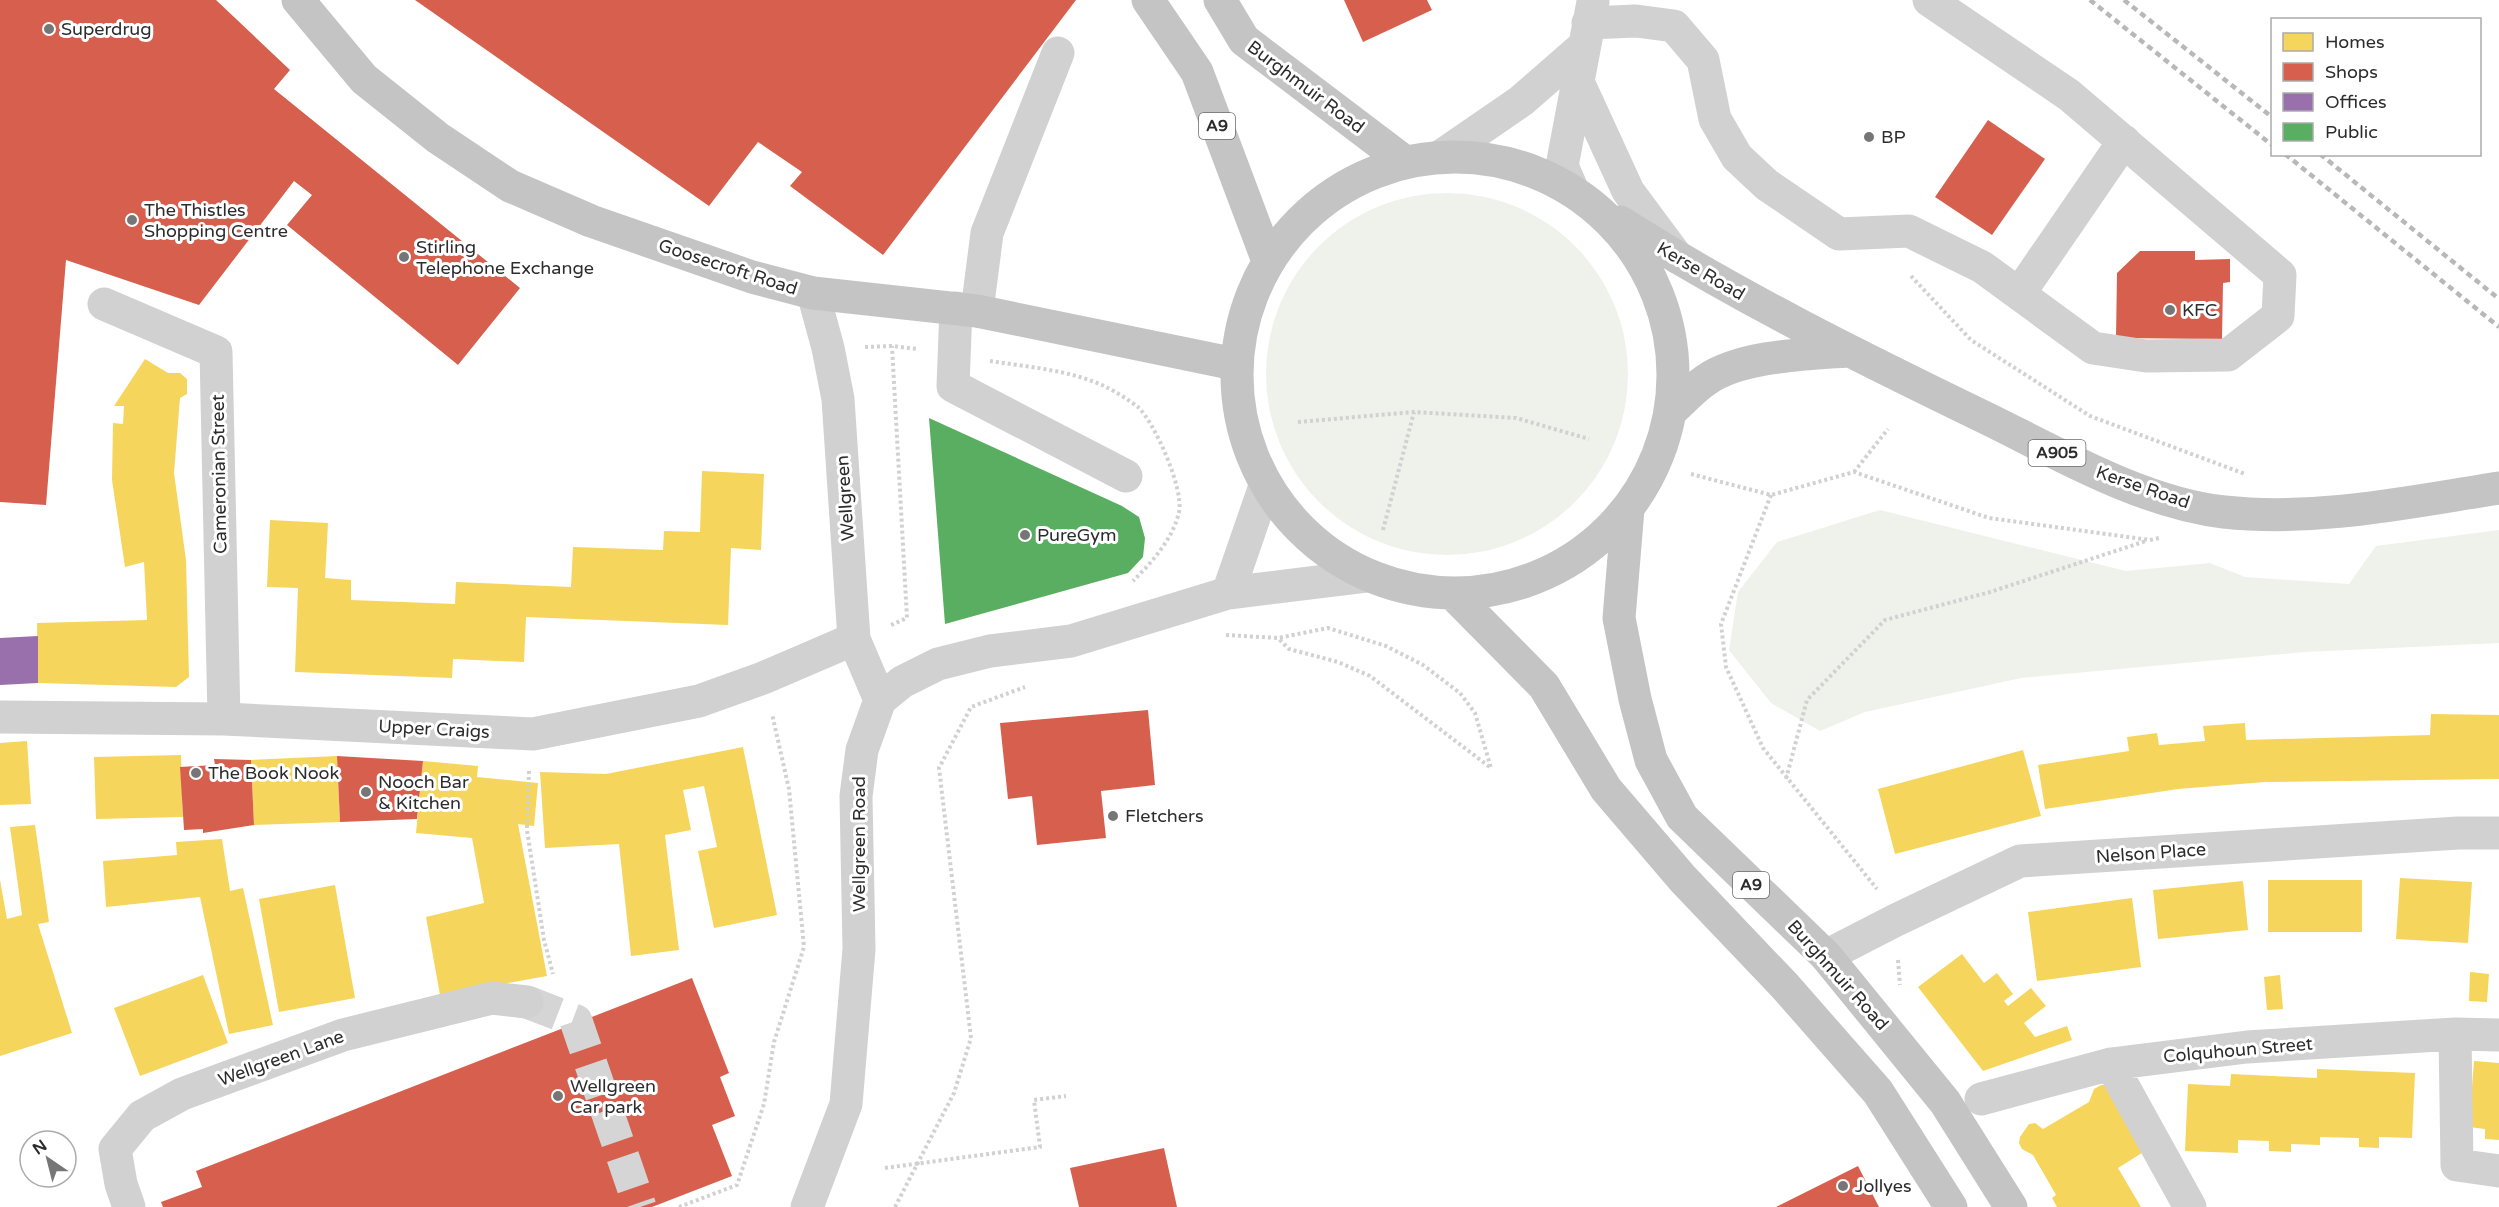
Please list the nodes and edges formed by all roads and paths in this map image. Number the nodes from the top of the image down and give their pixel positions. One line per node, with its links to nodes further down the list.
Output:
1 (298, 0): 15 (main road, Goosecroft Road)
2 (1148, 0): 12 (main road, A9)
3 (1220, 0): 10 (main road, Burghmuir Road)
4 (1929, 0): 8 (street)
5 (1588, 23): 7 (street); 9 (street); 16 (street)
6 (1058, 52): 18 (street)
7 (1578, 82): 11 (street); 13 (street)
8 (2124, 141): 16 (street); 16 (street)
9 (1441, 156): 10 (main road); 11 (main road)
10 (1405, 162): 12 (main road)
11 (1582, 197): 13 (main road, Kerse Road / A905); 23 (main road)
12 (1268, 261): 21 (main road)
13 (1683, 262): 19 (main road, Kerse Road / A905)
14 (1909, 274): 30 (path)
15 (813, 293): 18 (main road, Goosecroft Road); 44 (street, Wellgreen)
16 (2019, 294)
17 (104, 304): 49 (street, Cameronian Street)
18 (966, 310): 20 (street); 21 (main road, Goosecroft Road)
19 (1847, 351): 23 (main road); 32 (main road, Kerse Road / A905)
20 (956, 355): 29 (street); 39 (path); 44 (path)
21 (1235, 364): 31 (main road)
22 (1414, 411): 24 (path); 26 (path); 35 (path)
23 (1671, 411): 34 (main road)
24 (1298, 422)
25 (1888, 429): 27 (path)
26 (1590, 439)
27 (1854, 472): 33 (path); 37 (path)
28 (1690, 474): 33 (path)
29 (1126, 476)
30 (2254, 477)
31 (1265, 486): 38 (main road); 40 (street)
32 (2499, 488)
33 (1771, 495): 51 (path)
34 (1628, 509): 41 (main road); 54 (main road, Burghmuir Road / A9)
35 (1383, 530)
36 (2161, 538): 37 (path)
37 (2150, 540): 51 (path)
38 (1366, 576): 40 (street); 41 (main road)
39 (1126, 588)
40 (1228, 593): 47 (street)
41 (1454, 595): 69 (main road, A9)
42 (1216, 638): 43 (path)
43 (1278, 638): 43 (path)
44 (854, 639): 45 (street, Upper Craigs); 47 (street, Wellgreen)
45 (763, 678): 50 (street, Upper Craigs); 66 (path)
46 (1035, 683): 62 (path)
47 (880, 700): 67 (street, Wellgreen Road)
48 (0, 717): 49 (street, Upper Craigs)
49 (224, 719): 50 (street, Upper Craigs)
50 (533, 734): 56 (path)
51 (1786, 779): 53 (path)
52 (2499, 833): 53 (street, Nelson Place)
53 (1896, 920): 54 (street, Nelson Place); 55 (path)
54 (1826, 956): 70 (main road, Burghmuir Road / A9)
55 (1905, 993)
56 (526, 1002): 65 (street, Wellgreen Lane)
57 (2455, 1034): 58 (street, Colquhoun Street); 59 (street, Colquhoun Street); 64 (street)
58 (2499, 1035)
59 (2111, 1064): 61 (street, Colquhoun Street); 71 (street)
60 (1065, 1095): 62 (path)
61 (1981, 1099)
62 (916, 1165): 63 (path); 68 (path)
63 (885, 1168)
64 (2499, 1171)
65 (129, 1207)
66 (679, 1207)
67 (807, 1207)
68 (894, 1207)
69 (1951, 1207)
70 (2011, 1207)
71 (2190, 1207)

